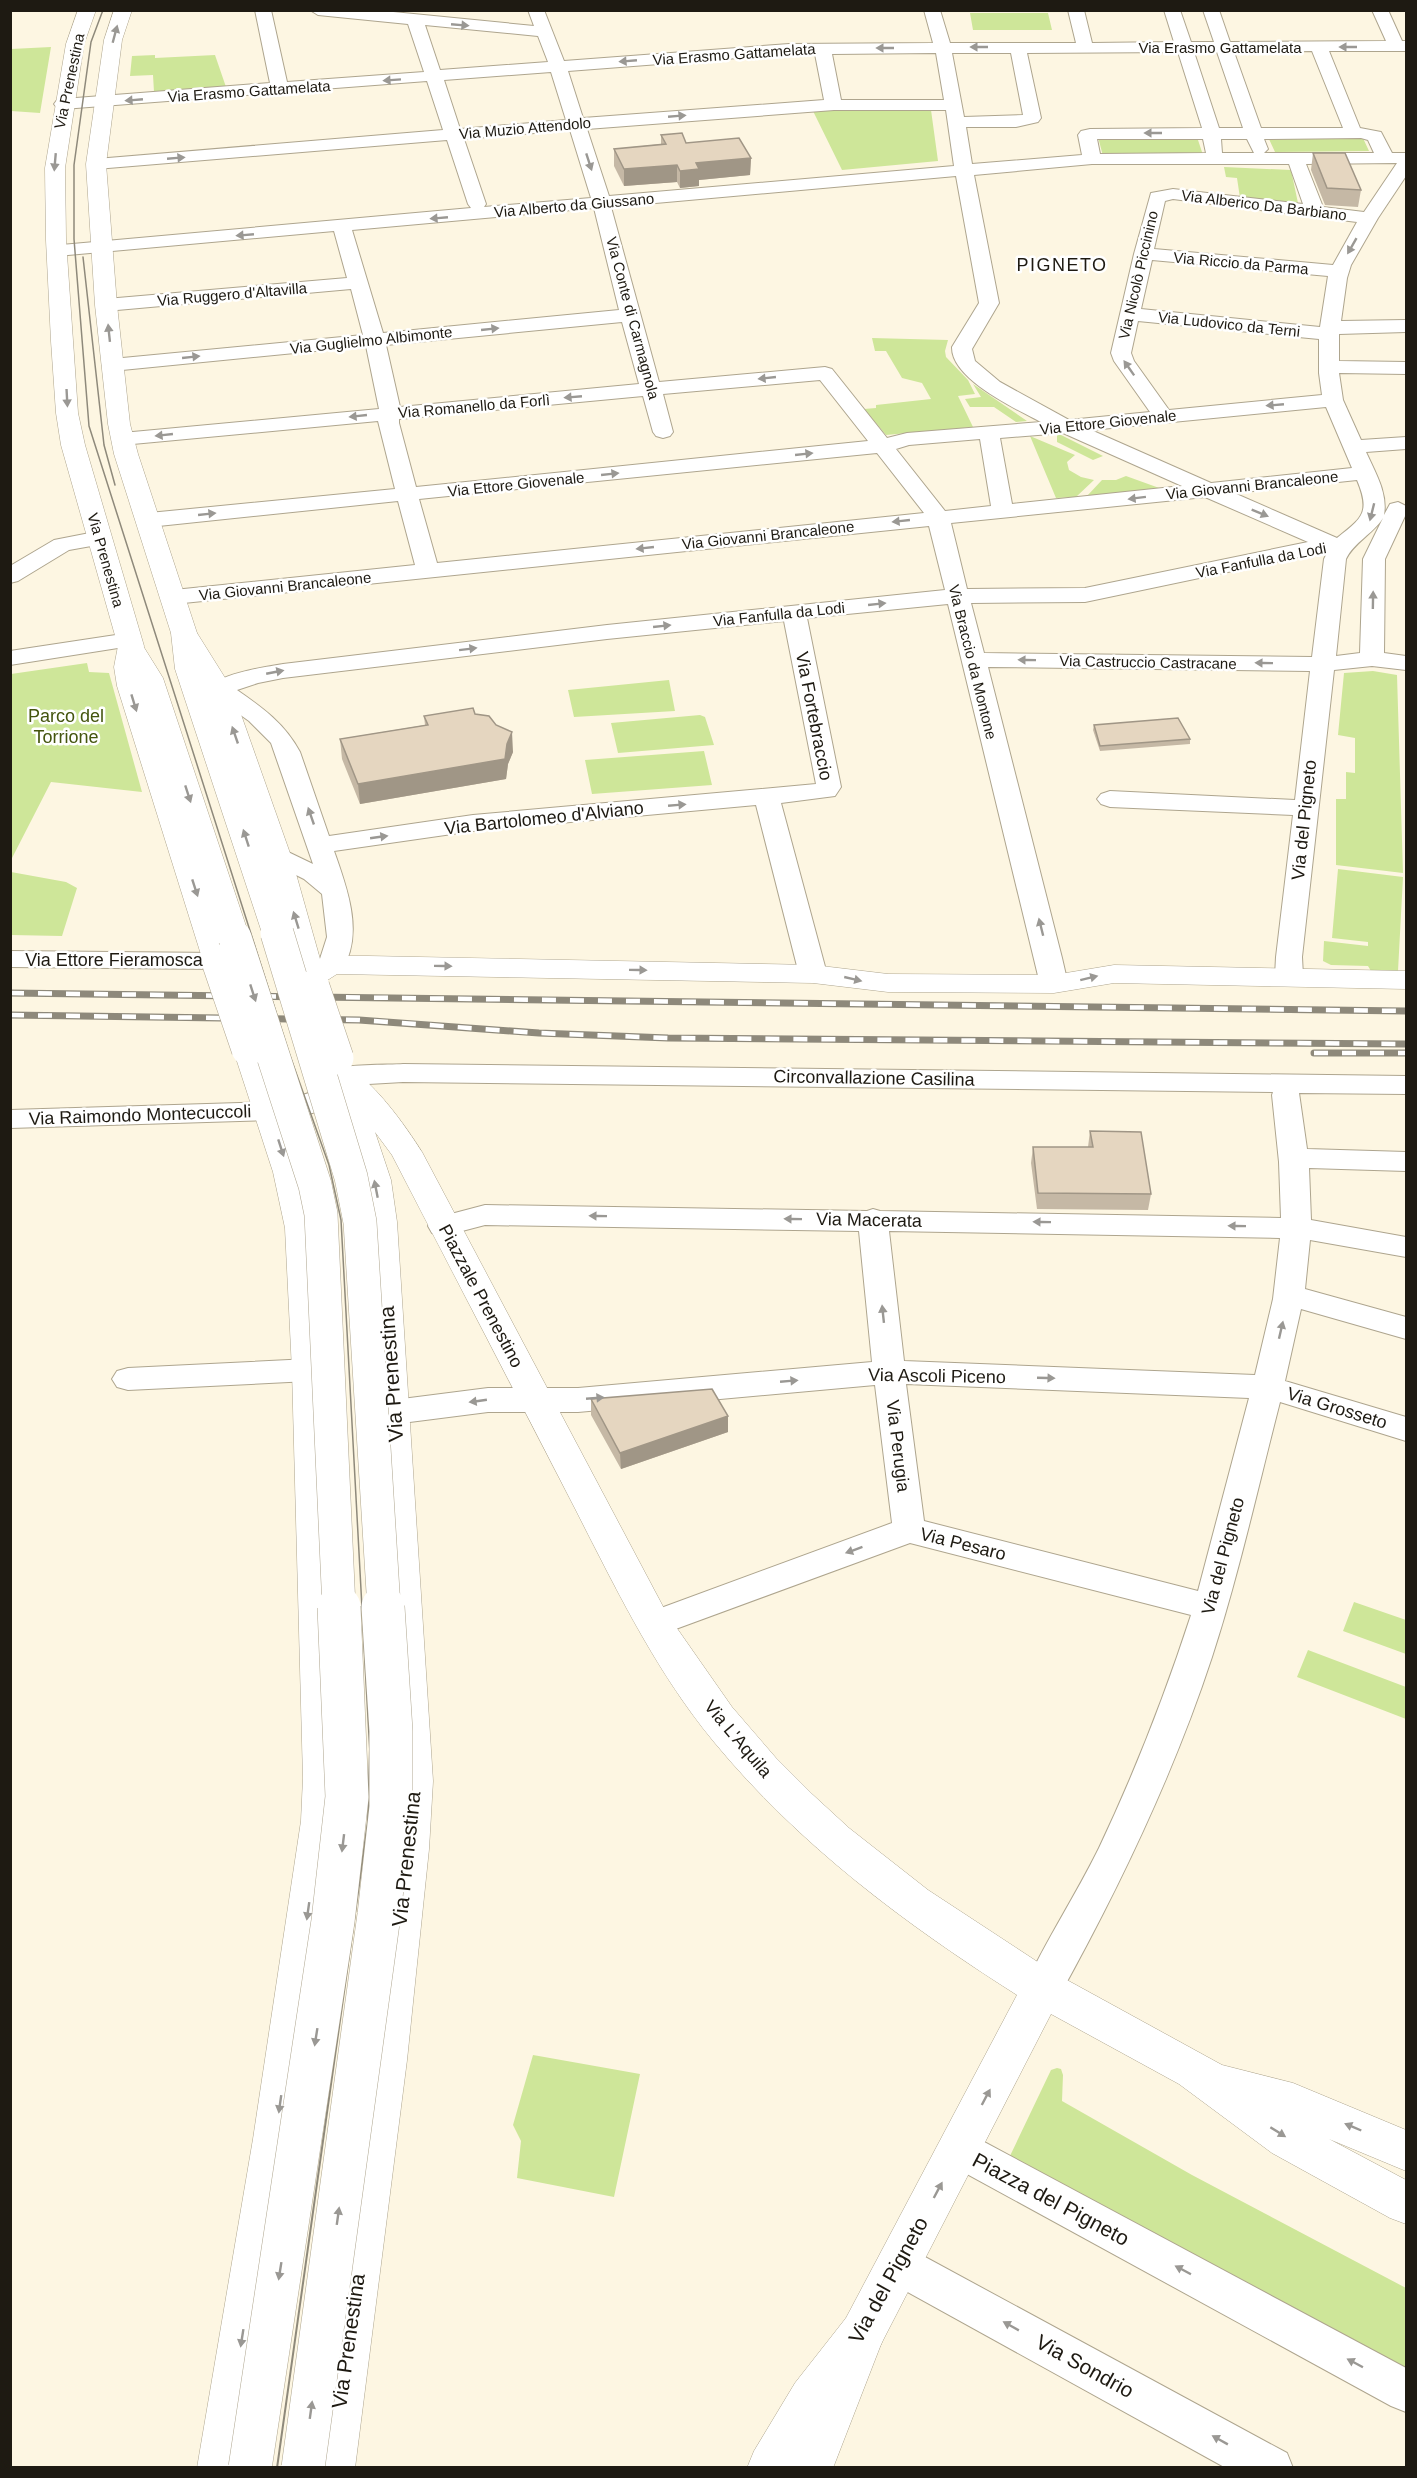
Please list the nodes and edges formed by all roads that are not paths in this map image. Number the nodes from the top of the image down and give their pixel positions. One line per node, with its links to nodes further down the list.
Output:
1 (87, 10): 25 (main road, Via Prenestina)
2 (123, 10): 24 (main road, Via Prenestina, one-way to 2)
3 (263, 10): 23 (street)
4 (318, 10): 11 (street)
5 (536, 10): 12 (street, Via Conte di Carmagnola)
6 (932, 10): 20 (street)
7 (1076, 10): 15 (street)
8 (1172, 10): 16 (street)
9 (1210, 10): 17 (street)
10 (1380, 10): 13 (street)
11 (415, 21): 12 (street, one-way to 12); 22 (street)
12 (546, 32): 21 (street, Via Conte di Carmagnola)
13 (1401, 46): 18 (street, Via Erasmo Gattamelata, one-way to 18)
14 (1018, 47): 15 (street, Via Erasmo Gattamelata); 20 (street, Via Erasmo Gattamelata, one-way to 20); 27 (street, Via Muzio Attendolo)
15 (1085, 47): 16 (street, Via Erasmo Gattamelata)
16 (1184, 47): 17 (street, Via Erasmo Gattamelata); 30 (street)
17 (1223, 47): 18 (street, Via Erasmo Gattamelata); 31 (street)
18 (1318, 47): 29 (street)
19 (822, 48): 20 (street, Via Erasmo Gattamelata, one-way to 19); 21 (street, Via Erasmo Gattamelata, one-way to 21); 26 (street)
20 (944, 48): 27 (street)
21 (558, 67): 22 (street, Via Erasmo Gattamelata); 28 (street, Via Conte di Carmagnola)
22 (433, 76): 23 (street, Via Erasmo Gattamelata, one-way to 23); 32 (street)
23 (280, 88): 24 (street, Via Erasmo Gattamelata, one-way to 24)
24 (103, 102): 25 (street, Via Erasmo Gattamelata); 38 (main road, Via Prenestina)
25 (63, 104): 49 (main road, Via Prenestina, one-way to 49)
26 (834, 105): 27 (street, Via Muzio Attendolo); 28 (street, Via Muzio Attendolo, one-way to 26)
27 (955, 113): 39 (street)
28 (576, 123): 32 (street, Via Muzio Attendolo); 43 (street, Via Conte di Carmagnola, one-way to 43)
29 (1353, 132): 31 (street); 34 (street)
30 (1211, 133): 31 (street); 37 (street, one-way to 37); 41 (street)
31 (1253, 133): 35 (street)
32 (452, 134): 38 (street, Via Muzio Attendolo, one-way to 32); 44 (street)
33 (1295, 157): 34 (street); 35 (street); 45 (street)
34 (1385, 157): 36 (street)
35 (1263, 158): 41 (street)
36 (1407, 158)
37 (1092, 159): 39 (street, Via Alberto da Giussano); 41 (street, Via Alberto da Giussano)
38 (96, 164): 48 (main road, Via Prenestina)
39 (964, 171): 43 (street, Via Alberto da Giussano); 67 (street)
40 (1403, 175): 46 (street)
41 (1214, 178): 42 (street, Via Alberico Da Barbiano); 45 (street, Via Alberico Da Barbiano)
42 (1159, 195): 50 (street, Via Nicolò Piccinino)
43 (602, 202): 47 (street, Via Alberto da Giussano, one-way to 47); 55 (street, Via Conte di Carmagnola)
44 (477, 204)
45 (1315, 211): 46 (street, Via Alberico Da Barbiano)
46 (1369, 218): 51 (street, one-way to 51)
47 (342, 227): 48 (street, Via Alberto da Giussano, one-way to 48); 52 (street)
48 (102, 247): 49 (street, Via Alberto da Giussano); 53 (main road, Via Prenestina)
49 (57, 250): 81 (main road, Via Prenestina, one-way to 81)
50 (1143, 254): 51 (street, Via Riccio da Parma); 54 (street, Via Nicolò Piccinino)
51 (1339, 271): 57 (street)
52 (358, 283): 53 (street, Via Ruggero d'Altavilla); 58 (street)
53 (106, 305): 59 (main road, Via Prenestina, one-way to 53)
54 (1130, 314): 57 (street, Via Ludovico da Terni); 66 (street, Via Nicolò Piccinino, one-way to 54)
55 (630, 315): 58 (street, Via Guglielmo Albimonte, one-way to 55); 63 (street, Via Conte di Carmagnola)
56 (1407, 326): 57 (street, Via Ludovico da Terni)
57 (1330, 331): 64 (street)
58 (375, 340): 59 (street, Via Guglielmo Albimonte, one-way to 58); 65 (street)
59 (112, 365): 69 (main road, Via Prenestina)
60 (1340, 368): 61 (street)
61 (1407, 368)
62 (825, 372): 63 (street, Via Romanello da Forlì, one-way to 63); 72 (street, Via Braccio da Montone)
63 (652, 389): 65 (street, Via Romanello da Forlì, one-way to 65); 68 (street, Via Conte di Carmagnola)
64 (1333, 400): 66 (street, Via Ettore Giovenale, one-way to 66); 73 (street)
65 (387, 413): 69 (street, Via Romanello da Forlì, one-way to 69); 76 (street)
66 (1163, 416): 67 (street, Via Ettore Giovenale)
67 (1066, 426): 70 (street, Via Ettore Giovenale); 75 (street)
68 (663, 432)
69 (122, 439): 80 (main road, Via Prenestina)
70 (991, 440): 72 (street, Via Ettore Giovenale); 78 (street)
71 (1407, 443): 73 (street)
72 (883, 446): 76 (street, Via Ettore Giovenale, one-way to 72); 79 (street, Via Braccio da Montone)
73 (1352, 447): 74 (street); 77 (street)
74 (1362, 473): 75 (street, Via Giovanni Brancaleone); 82 (street, one-way to 82)
75 (1205, 490): 78 (street, Via Giovanni Brancaleone, one-way to 78); 82 (street, one-way to 82)
76 (407, 494): 80 (street, Via Ettore Giovenale, one-way to 76); 83 (street)
77 (1402, 509): 90 (street, one-way to 77)
78 (1003, 512): 79 (street, Via Giovanni Brancaleone)
79 (938, 517): 83 (street, Via Giovanni Brancaleone, one-way to 83); 85 (street, Via Braccio da Montone)
80 (149, 520): 86 (main road, Via Prenestina)
81 (100, 538): 84 (street); 88 (main road, Via Prenestina)
82 (1340, 548): 85 (street, Via Fanfulla da Lodi); 93 (street, Via del Pigneto)
83 (428, 571): 86 (street, Via Giovanni Brancaleone)
84 (16, 572)
85 (956, 596): 87 (street, Via Fanfulla da Lodi, one-way to 85); 91 (street, Via Braccio da Montone)
86 (174, 597): 94 (main road, Via Prenestina)
87 (794, 613): 94 (street, Via Fanfulla da Lodi, one-way to 87); 95 (street, Via Fortebraccio)
88 (136, 655): 89 (street); 102 (main road, Via Prenestina, one-way to 102); 142 (main road, one-way to 142, bridge)
89 (10, 658)
90 (1372, 659): 92 (street); 93 (street)
91 (973, 660): 93 (street, Via Castruccio Castracane, one-way to 91); 107 (street, Via Braccio da Montone, one-way to 91)
92 (1407, 663)
93 (1323, 664): 97 (street, Via del Pigneto)
94 (204, 681): 98 (street, Via Prenestina, one-way to 94); 99 (main road, Via Prenestina, one-way to 94); 143 (main road, one-way to 94, bridge)
95 (767, 797): 98 (street, Via Bartolomeo d'Alviano, one-way to 95); 103 (street)
96 (1110, 799): 97 (street)
97 (1306, 808): 105 (street, Via del Pigneto)
98 (321, 845): 100 (street, Via Prenestina)
99 (277, 856): 100 (street); 104 (main road, Via Prenestina, one-way to 99)
100 (335, 891): 104 (street, Via Prenestina)
101 (10, 959): 102 (street, Via Ettore Fieramosca)
102 (218, 961): 111 (main road, Via Prenestina, bridge)
103 (813, 974): 104 (main road, one-way to 103); 107 (main road, one-way to 107)
104 (319, 976): 108 (main road, Via Prenestina, bridge)
105 (1289, 976): 106 (main road); 107 (main road, one-way to 105)
106 (1407, 980)
107 (1054, 984)
108 (339, 1067): 109 (street, Circonvallazione Casilina); 111 (street, Via Raimondo Montecuccoli); 113 (main road); 114 (main road, Piazzale Prenestino)
109 (1407, 1085)
110 (1286, 1095): 115 (street, Via del Pigneto)
111 (272, 1103): 112 (street, Via Raimondo Montecuccoli); 113 (main road); 123 (main road, one-way to 123)
112 (10, 1119)
113 (361, 1141): 114 (main road); 128 (main road, Via Prenestina, one-way to 113)
114 (406, 1152): 118 (main road, Piazzale Prenestino)
115 (1293, 1158): 116 (street); 119 (street, Via del Pigneto)
116 (1407, 1161)
117 (873, 1220): 118 (street, Via Macerata, one-way to 118); 119 (street, Via Macerata, one-way to 117); 124 (street, Via Perugia, one-way to 117)
118 (443, 1226): 127 (main road, Piazzale Prenestino)
119 (1296, 1228): 120 (street, Via Macerata); 121 (street, Via del Pigneto)
120 (1407, 1247)
121 (1288, 1295): 122 (street); 126 (street, Via del Pigneto, one-way to 121)
122 (1407, 1328)
123 (309, 1370): 125 (street); 141 (main road, one-way to 141)
124 (889, 1372): 126 (street, Via Ascoli Piceno, one-way to 126); 127 (street, Via Ascoli Piceno, one-way to 124); 130 (street, Via Perugia)
125 (128, 1379)
126 (1267, 1387): 129 (street, Via Grosseto); 131 (street, Via del Pigneto)
127 (536, 1400): 128 (street, one-way to 128); 132 (main road, Via L'Aquila)
128 (394, 1412): 144 (main road, Via Prenestina)
129 (1407, 1429)
130 (909, 1530): 131 (street, Via Pesaro); 132 (street, Via Pesaro, one-way to 132)
131 (1211, 1607): 133 (street, Via del Pigneto)
132 (654, 1624): 133 (main road, Via L'Aquila)
133 (1043, 1988): 134 (main road); 135 (main road, Piazza del Pigneto, one-way to 133)
134 (1209, 2080): 136 (main road, one-way to 134); 137 (main road, one-way to 137)
135 (959, 2149): 138 (main road, Via del Pigneto, one-way to 135); 140 (street, Piazza del Pigneto, one-way to 135)
136 (1407, 2151)
137 (1407, 2203)
138 (899, 2265): 139 (main road, Via del Pigneto); 147 (street, Via Sondrio, one-way to 138)
139 (862, 2334): 145 (main road, Via del Pigneto); 146 (main road)
140 (1407, 2391)
141 (221, 2468)
142 (250, 2468)
143 (303, 2468)
144 (331, 2468)
145 (771, 2468)
146 (809, 2468)
147 (1271, 2468)

